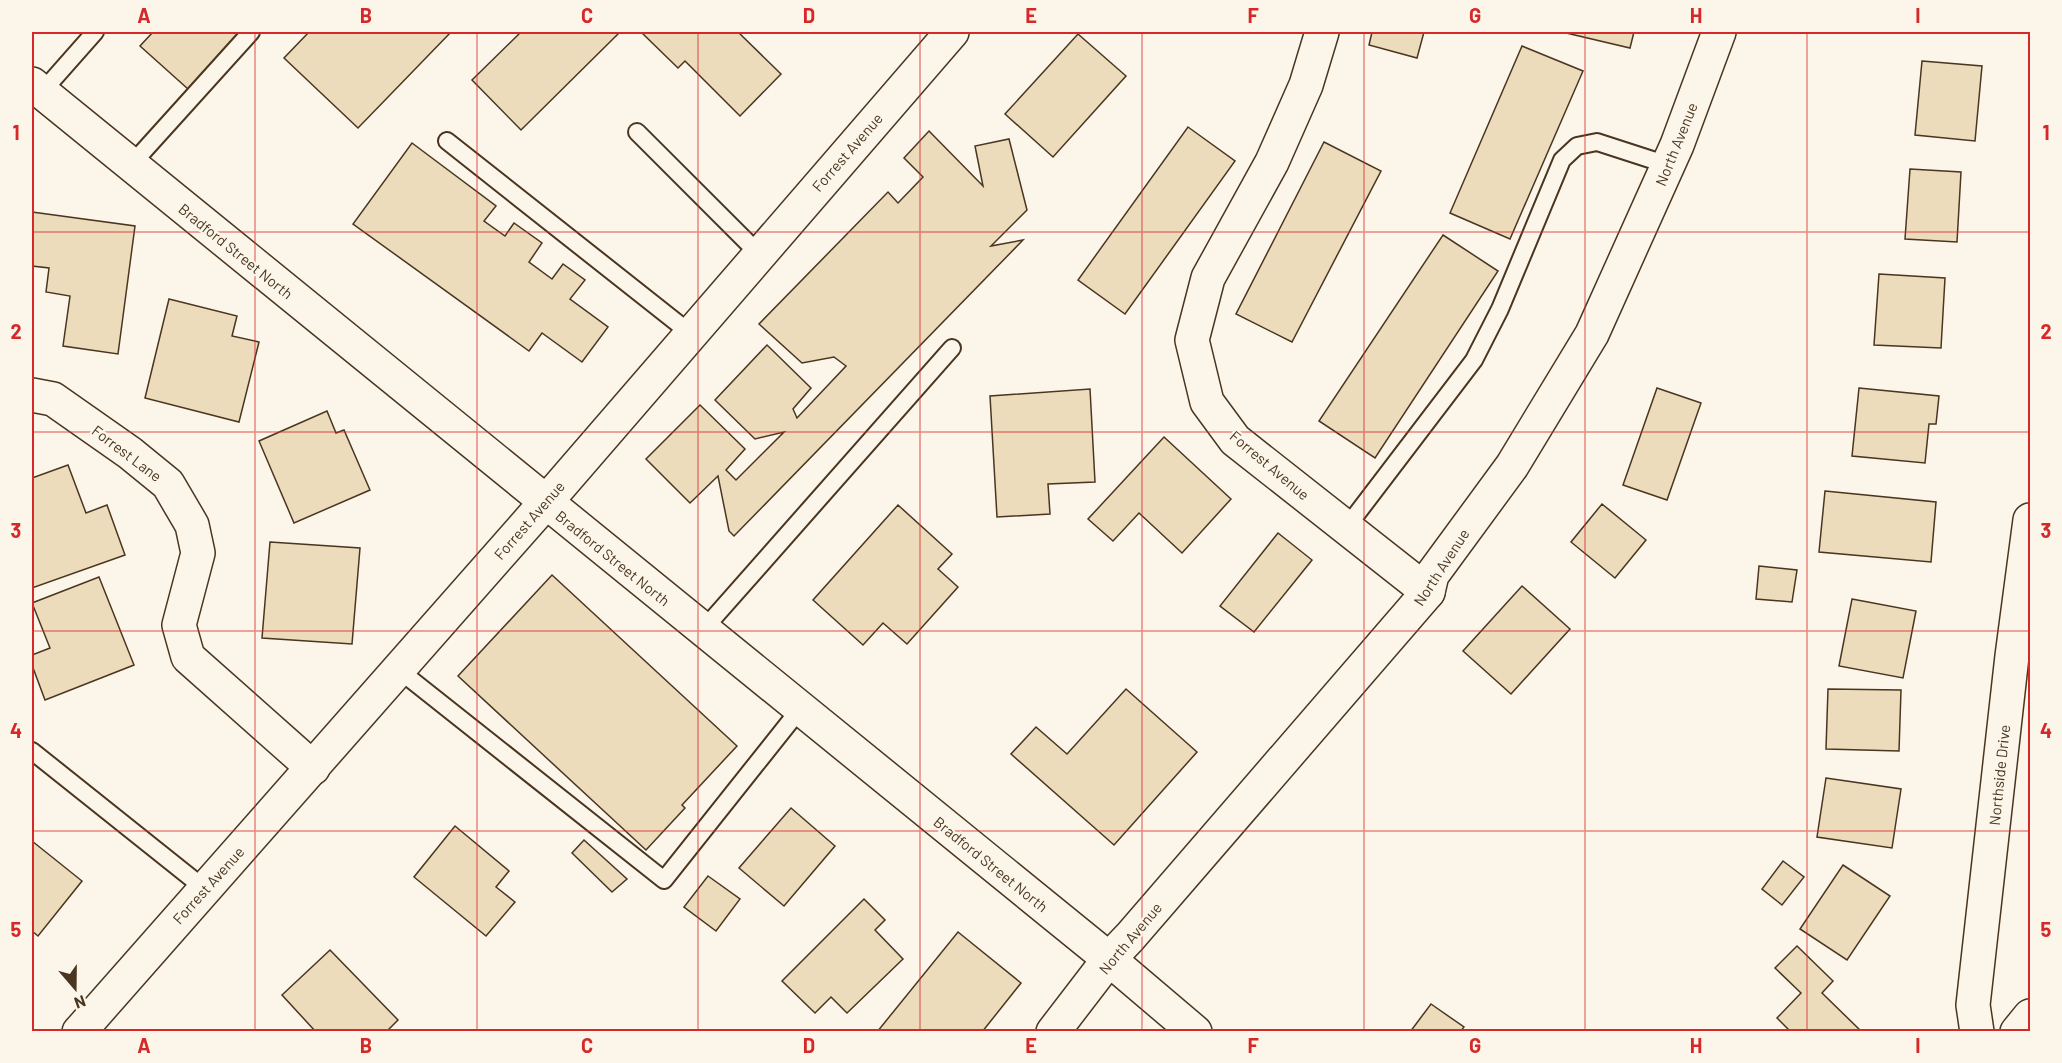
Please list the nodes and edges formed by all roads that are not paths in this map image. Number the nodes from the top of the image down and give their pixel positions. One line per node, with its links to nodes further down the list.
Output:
1 (95, 32): 6 (lane)
2 (251, 32): 9 (lane)
3 (952, 32): 11 (street, Forrest Avenue)
4 (1322, 32): 17 (street, Forrest Avenue)
5 (1719, 32): 10 (street, North Avenue)
6 (37, 88): 9 (street, Bradford Street North)
7 (637, 132): 11 (lane)
8 (447, 141): 12 (lane)
9 (131, 165): 15 (street, Bradford Street North)
10 (1668, 165): 17 (lane); 18 (street, North Avenue)
11 (759, 253): 12 (street, Forrest Avenue)
12 (690, 333): 15 (street, Forrest Avenue)
13 (952, 348): 19 (lane)
14 (32, 395): 23 (street, Forrest Lane)
15 (546, 502): 19 (street, Bradford Street North); 20 (street, Forrest Avenue)
16 (2031, 520): 30 (street, Northside Drive)
17 (1346, 528): 18 (street, Forrest Avenue)
18 (1428, 592): 25 (street, North Avenue)
19 (702, 631): 21 (street, Bradford Street North)
20 (399, 670): 21 (lane); 23 (street, Forrest Avenue)
21 (800, 709): 25 (street, Bradford Street North)
22 (32, 751): 24 (lane)
23 (313, 768): 24 (street, Forrest Avenue)
24 (205, 889): 27 (street, Forrest Avenue)
25 (1109, 959): 28 (street, North Avenue); 29 (street, Bradford Street North)
26 (2031, 1016): 31 (street)
27 (79, 1032)
28 (1053, 1032)
29 (1195, 1032)
30 (1977, 1032)
31 (2018, 1032)

